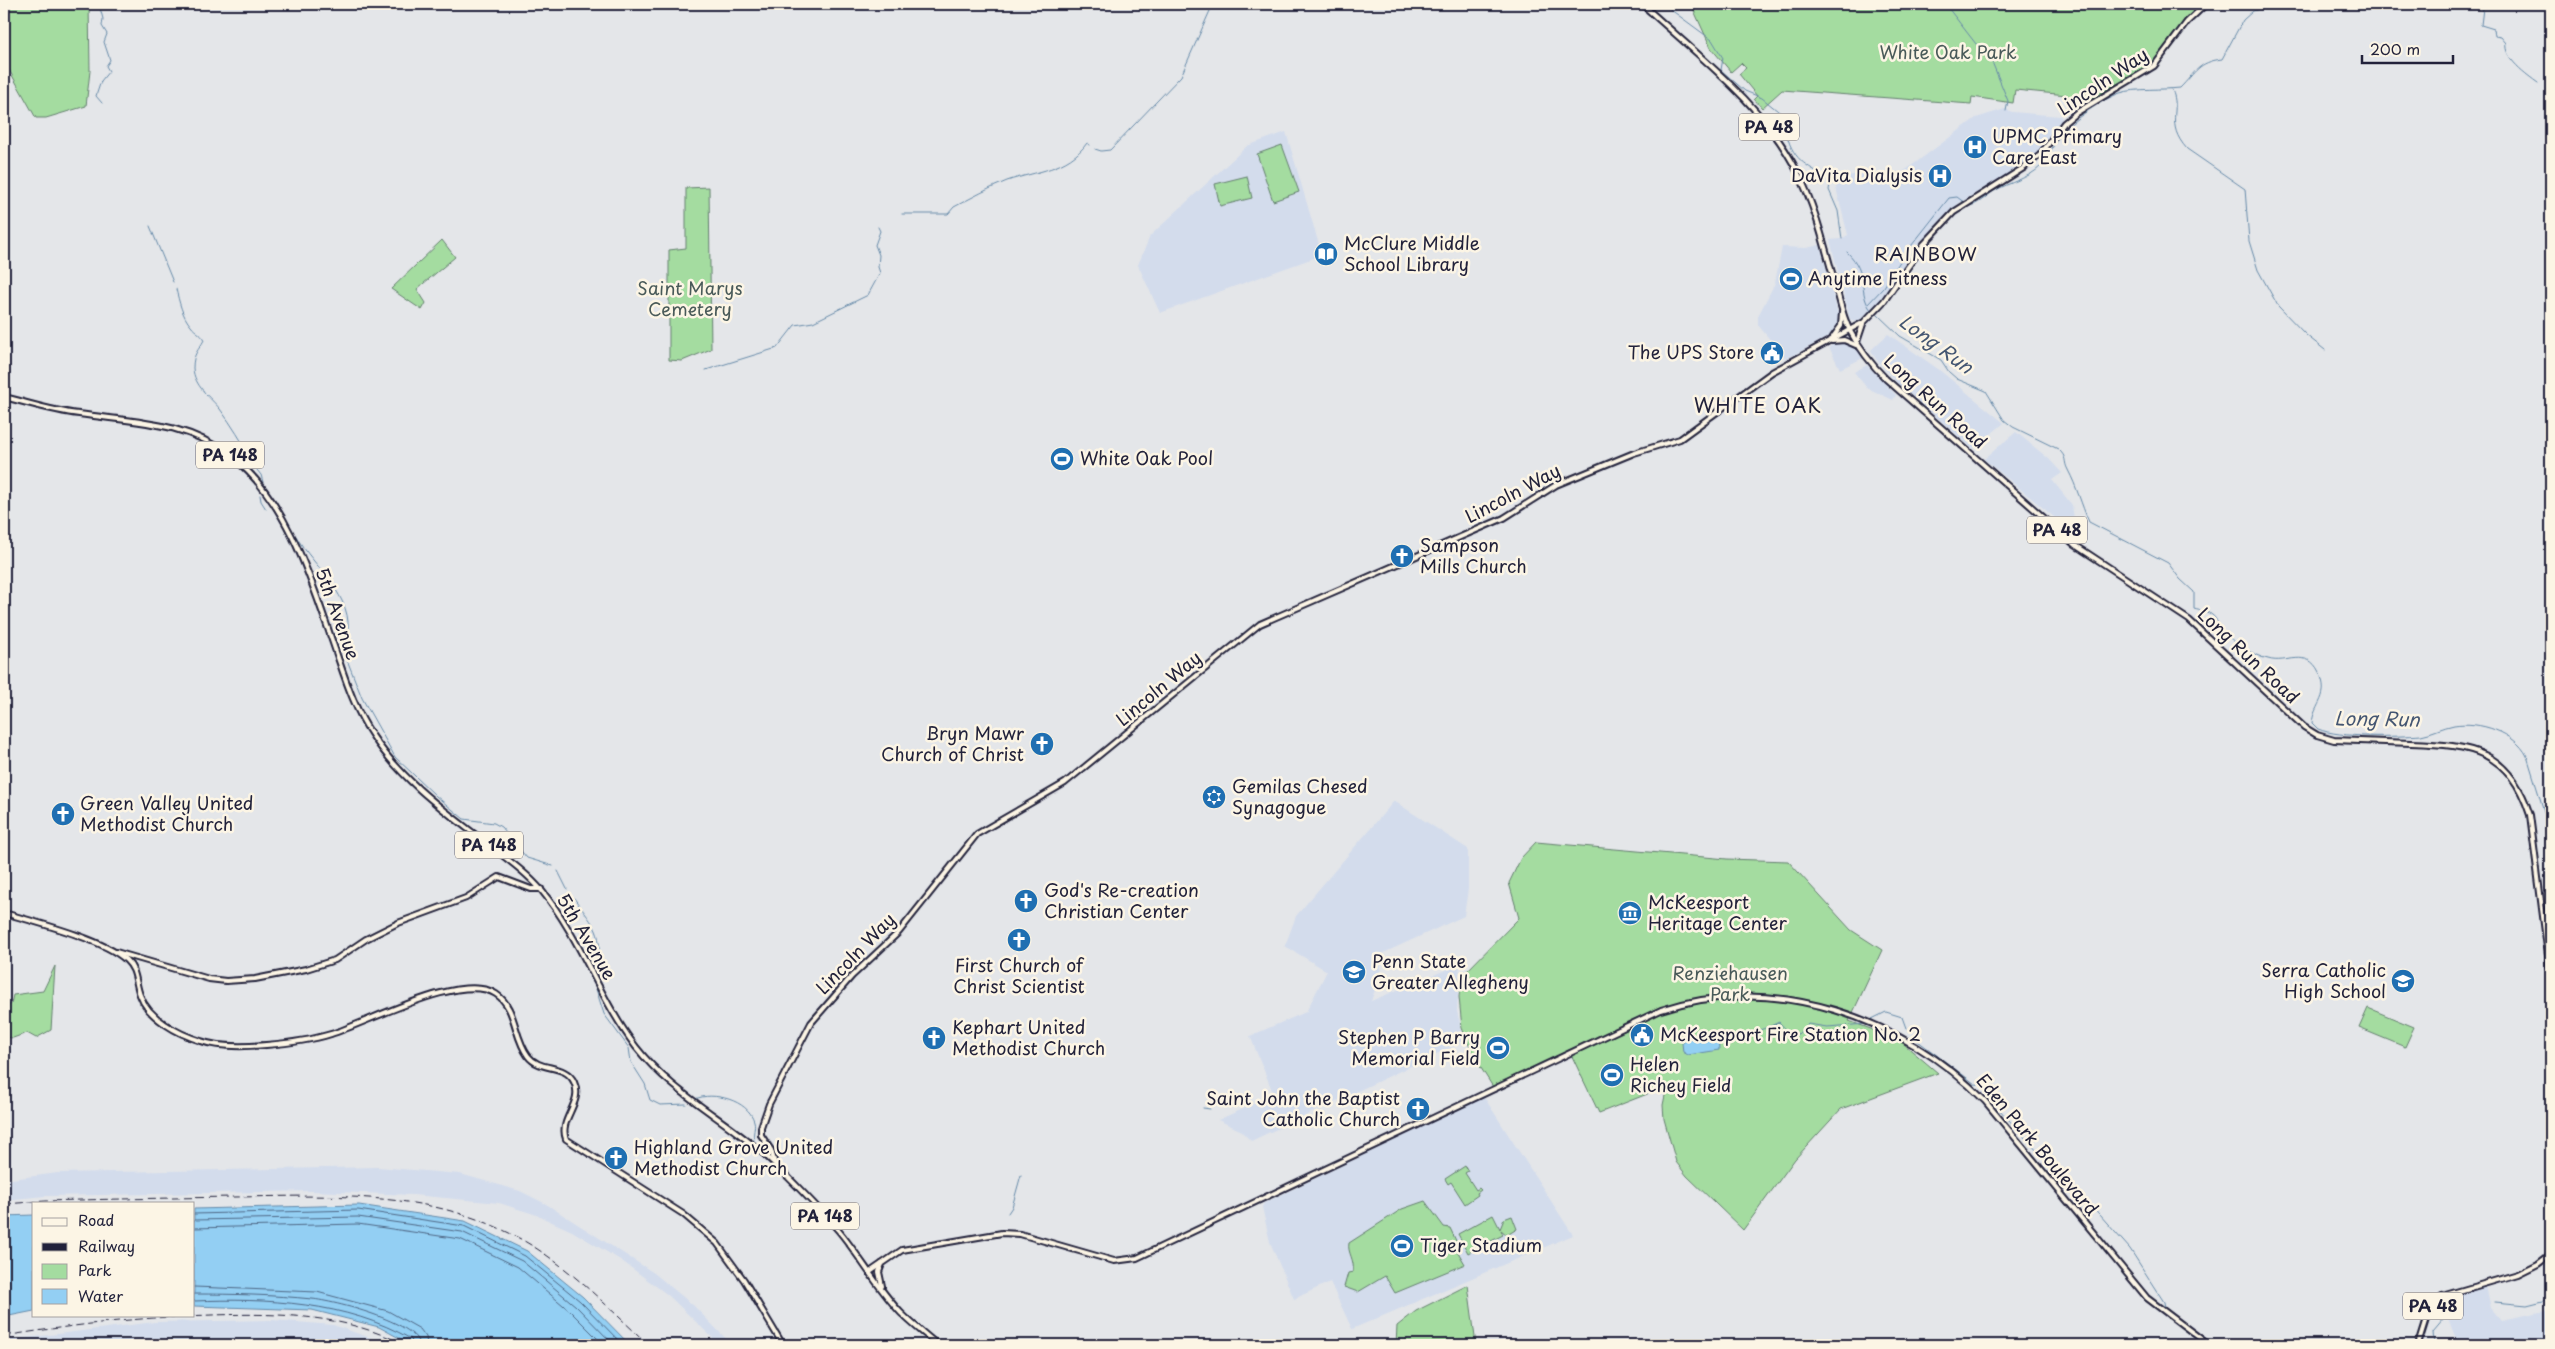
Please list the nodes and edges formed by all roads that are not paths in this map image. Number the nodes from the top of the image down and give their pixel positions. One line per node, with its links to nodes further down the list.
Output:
1 (1642, 4): 3 (main road, PA 48)
2 (2206, 4): 4 (main road, Lincoln Way)
3 (1842, 307): 5 (main road, PA 48); 6 (main road)
4 (1866, 320): 5 (main road, Lincoln Way); 7 (main road)
5 (1849, 330): 6 (main road, Lincoln Way); 7 (main road, Long Run Road / PA 48)
6 (1830, 341): 7 (main road); 15 (main road, Lincoln Way)
7 (1858, 345): 14 (main road, Long Run Road / PA 48)
8 (4, 397): 9 (main road, 5th Avenue / PA 148)
9 (541, 890): 12 (main road); 15 (main road, 5th Avenue / PA 148)
10 (4, 914): 11 (main road)
11 (109, 950): 12 (main road); 13 (main road)
12 (140, 958): 13 (main road)
13 (133, 967): 20 (main road)
14 (2551, 979)
15 (774, 1164): 18 (main road, 5th Avenue / PA 148)
16 (2551, 1254): 23 (main road, PA 48)
17 (885, 1260): 18 (main road, Eden Park Boulevard); 19 (main road); 22 (main road, Eden Park Boulevard)
18 (870, 1272): 19 (main road, 5th Avenue / PA 148)
19 (884, 1291): 21 (main road, 5th Avenue / PA 148)
20 (783, 1345)
21 (938, 1345)
22 (2209, 1345)
23 (2418, 1345)

